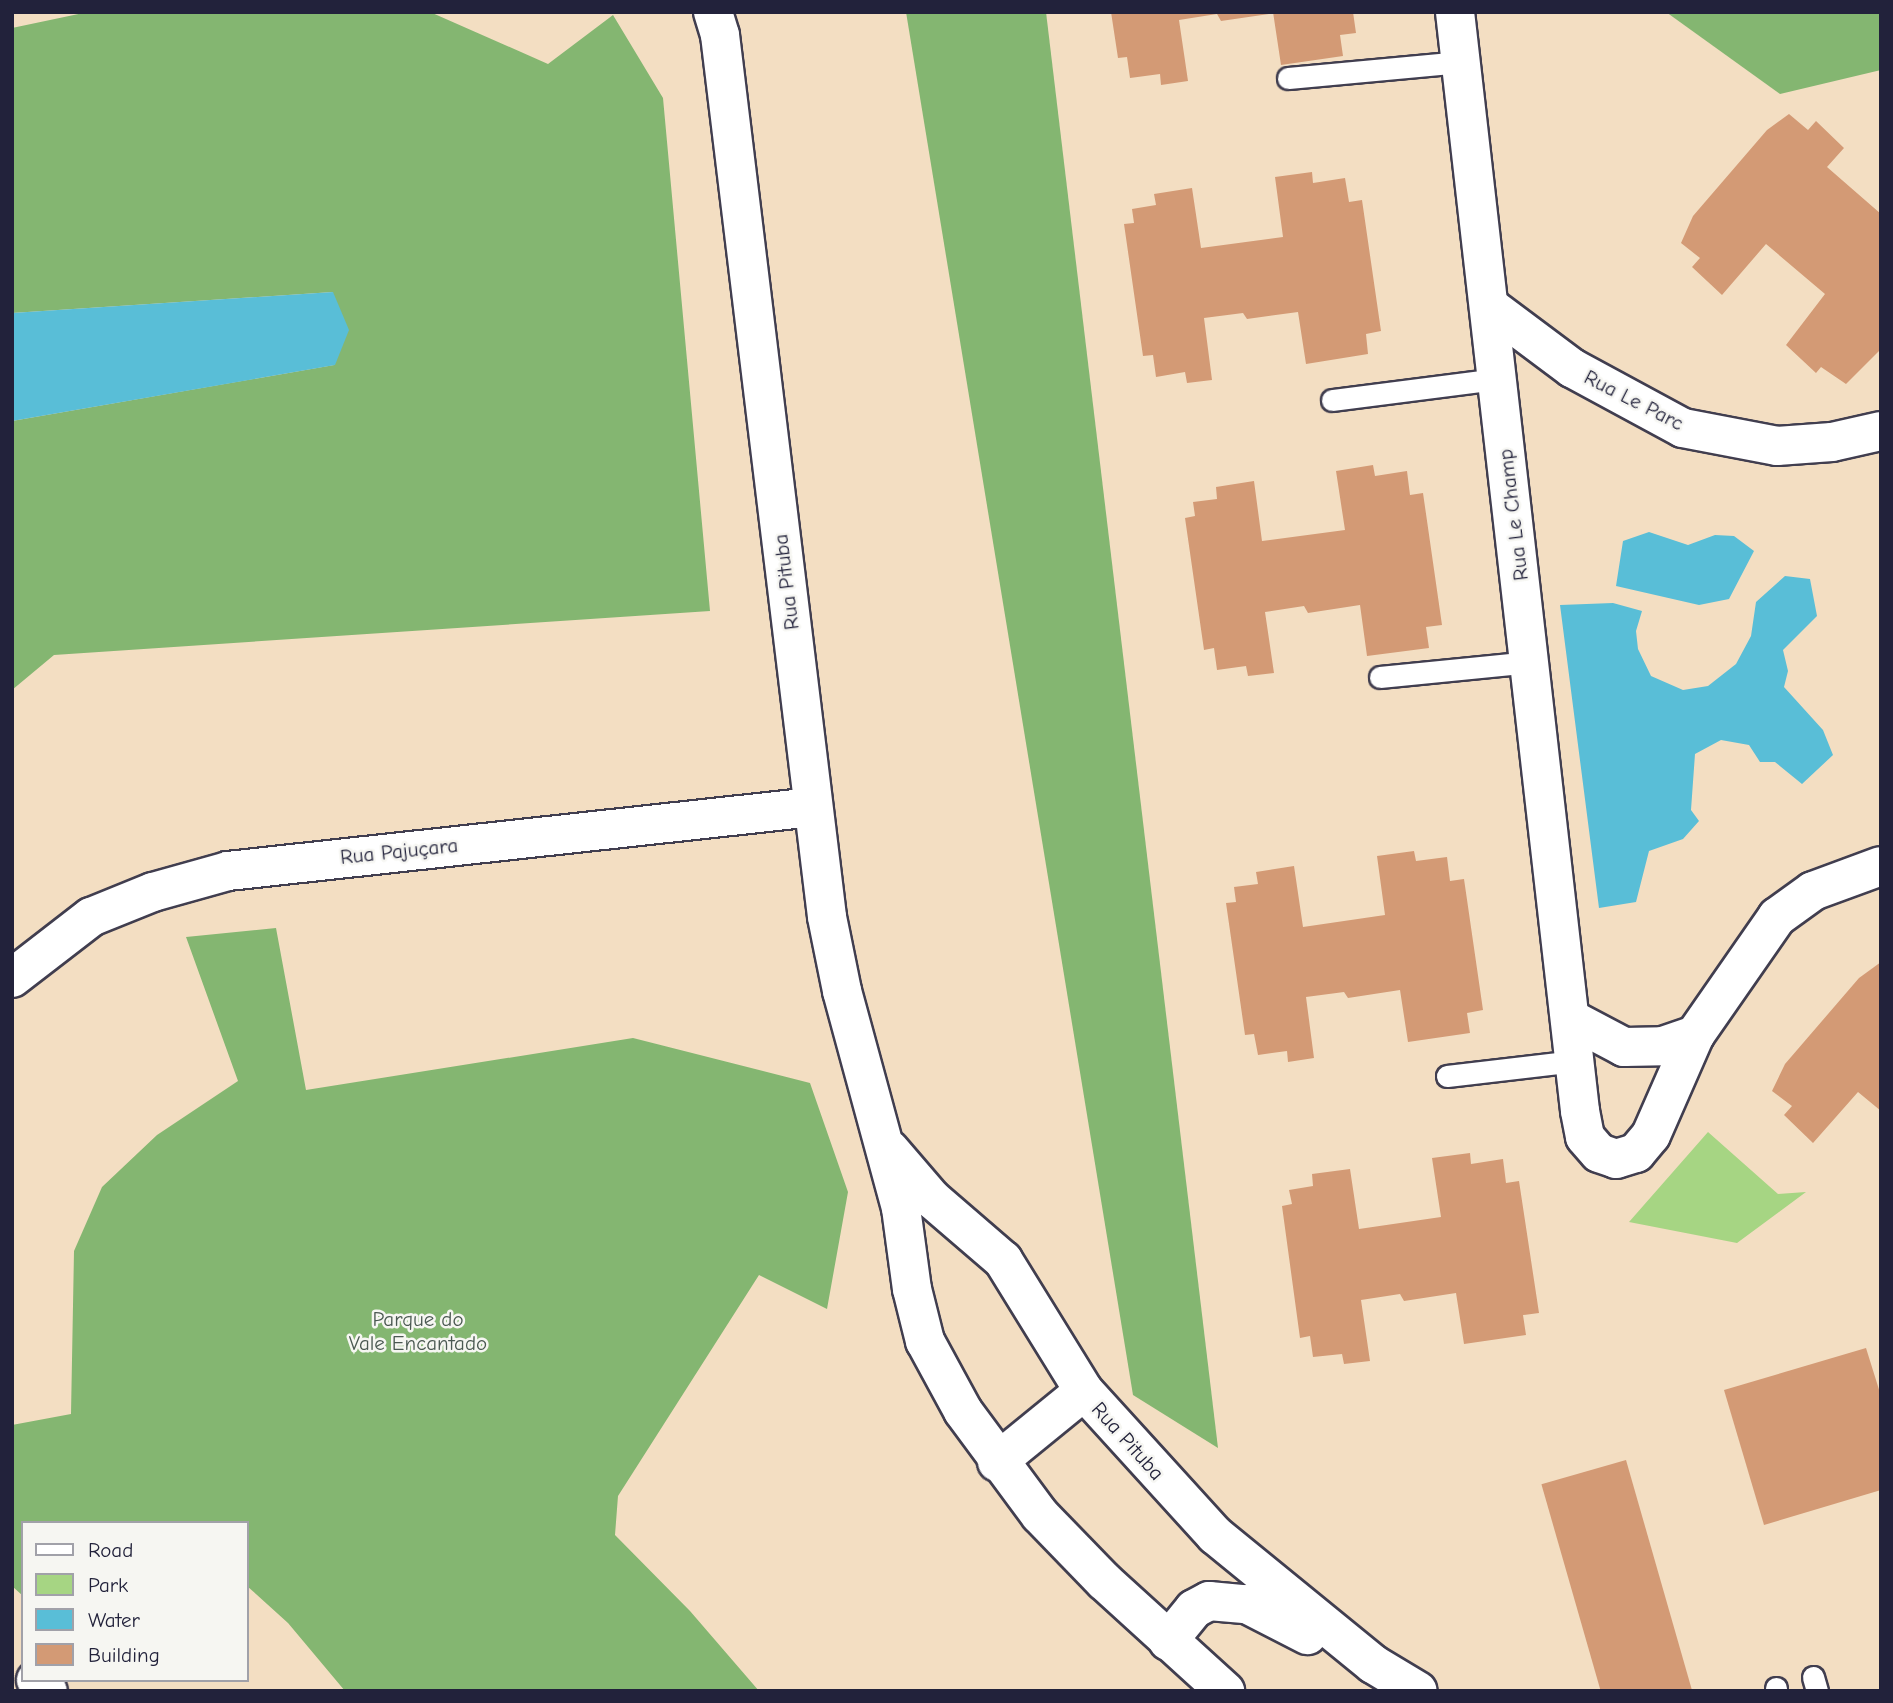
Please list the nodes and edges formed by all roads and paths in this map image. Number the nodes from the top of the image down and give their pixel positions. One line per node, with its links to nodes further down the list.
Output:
1 (713, 12): 11 (street, Rua Pituba)
2 (1455, 12): 3 (street, Rua Le Champ)
3 (1461, 62): 4 (lane); 5 (street, Rua Le Champ)
4 (1288, 78)
5 (1489, 306): 6 (street, Rua Le Champ); 8 (street, Rua Le Parc)
6 (1497, 379): 7 (lane); 9 (street, Rua Le Champ)
7 (1332, 400)
8 (1881, 431)
9 (1530, 662): 10 (lane); 14 (street, Rua Le Champ)
10 (1380, 677)
11 (813, 807): 13 (street, Rua Pajuçara); 18 (street, Rua Pituba)
12 (1881, 866): 15 (street, Rua Le Champ)
13 (12, 978)
14 (1571, 1018): 15 (street); 16 (street, Rua Le Champ)
15 (1695, 1035): 16 (street, Rua Le Champ)
16 (1575, 1061): 17 (lane)
17 (1447, 1076)
18 (887, 1146): 19 (street, Rua Pituba); 20 (street, Rua Pituba)
19 (1084, 1391): 20 (street); 22 (street, Rua Pituba)
20 (997, 1462): 21 (street, Rua Pituba)
21 (1168, 1641): 22 (street); 23 (street, Rua Pituba)
22 (1373, 1664): 24 (street, Rua Pituba)
23 (1225, 1691)
24 (1418, 1691)

